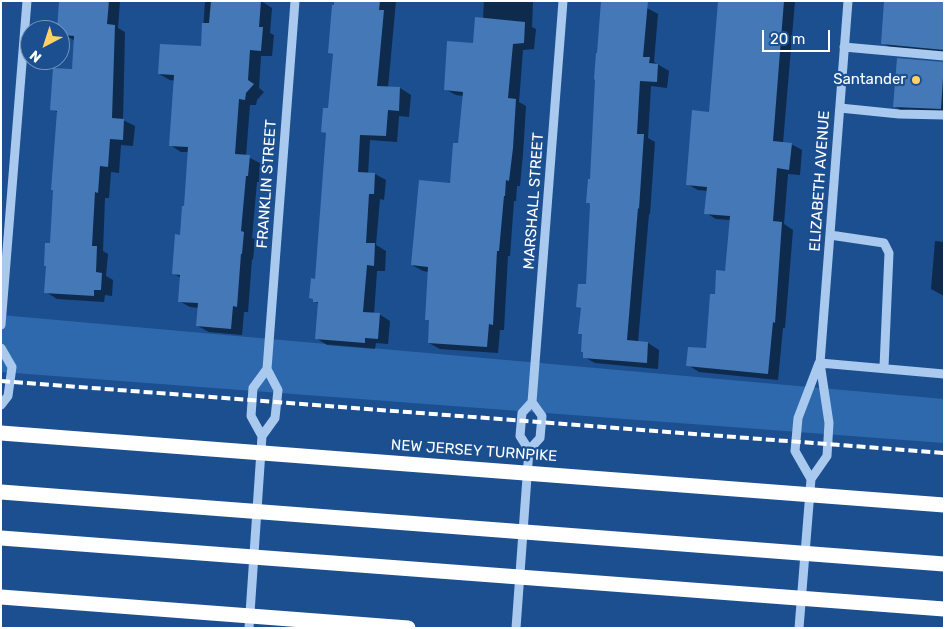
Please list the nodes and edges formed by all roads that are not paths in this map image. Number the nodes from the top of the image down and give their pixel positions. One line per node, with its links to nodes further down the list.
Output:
1 (26, 1): 10 (street)
2 (295, 1): 14 (street, FRANKLIN STREET)
3 (563, 1): 16 (street, MARSHALL STREET)
4 (848, 1): 5 (street, ELIZABETH AVENUE)
5 (844, 47): 6 (street); 7 (street, ELIZABETH AVENUE)
6 (944, 56)
7 (840, 108): 8 (street); 9 (street, ELIZABETH AVENUE)
8 (944, 115)
9 (830, 235): 12 (street, ELIZABETH AVENUE); 13 (street)
10 (1, 325)
11 (1, 348): 17 (street)
12 (820, 363): 13 (street); 21 (street, ELIZABETH AVENUE); 21 (street, ELIZABETH AVENUE)
13 (884, 367): 15 (street)
14 (267, 369): 19 (street); 19 (street)
15 (944, 374)
16 (532, 402): 20 (street, MARSHALL STREET); 20 (street, MARSHALL STREET)
17 (1, 405)
18 (1, 433): 23 (highway, NEW JERSEY TURNPIKE)
19 (262, 436): 28 (street)
20 (529, 450): 30 (street, MARSHALL STREET)
21 (811, 479): 31 (street)
22 (1, 492): 25 (highway)
23 (944, 505)
24 (1, 538): 27 (highway)
25 (944, 564)
26 (1, 597): 29 (highway)
27 (944, 609)
28 (248, 628)
29 (408, 628)
30 (516, 628)
31 (799, 628)

